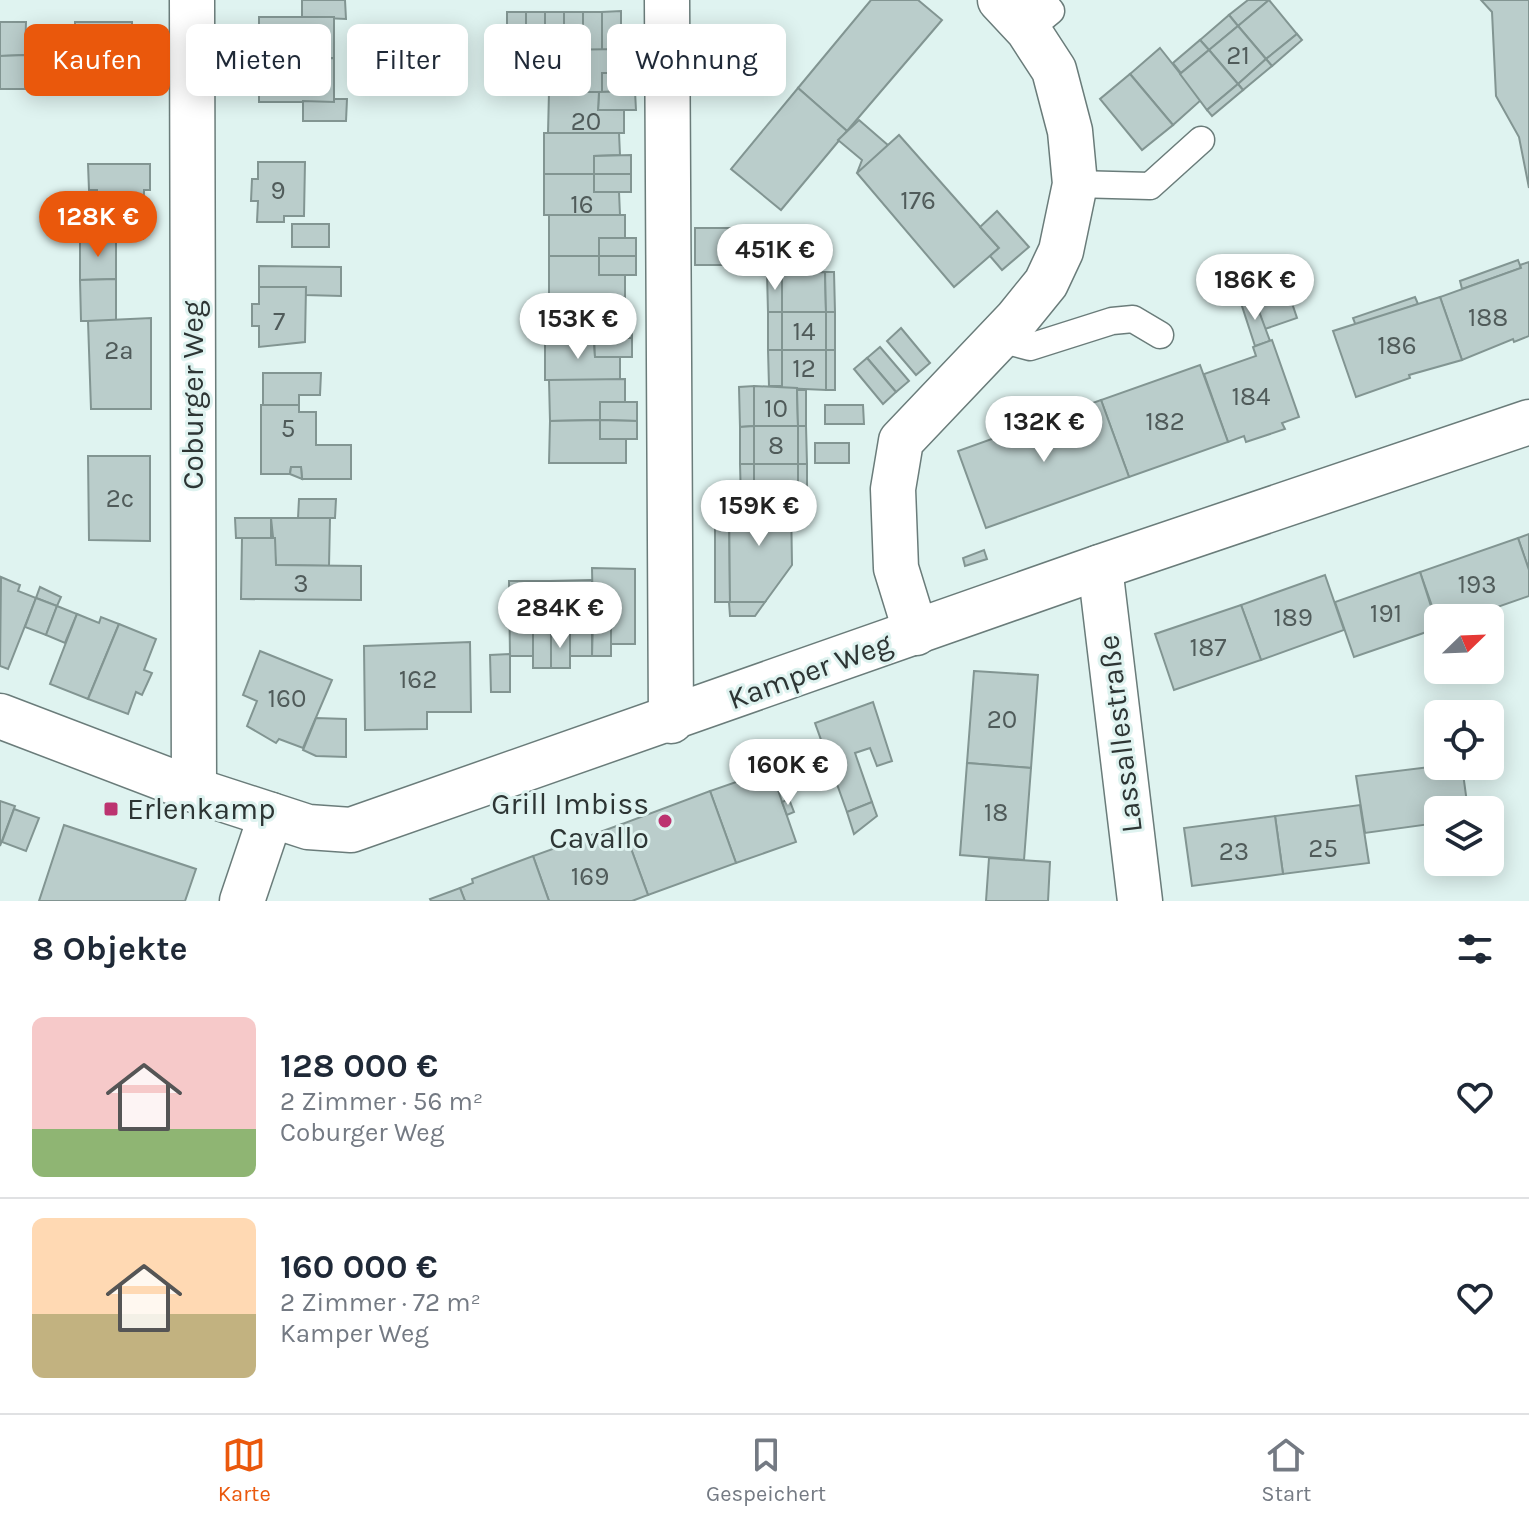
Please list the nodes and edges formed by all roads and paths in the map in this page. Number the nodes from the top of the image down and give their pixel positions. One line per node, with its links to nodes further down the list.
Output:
1 (192, 0): 13 (street, Coburger Weg)
2 (667, 0): 12 (street)
3 (1024, 10): 5 (street)
4 (1201, 140): 5 (lane)
5 (1075, 184): 7 (street)
6 (1160, 335): 7 (lane)
7 (997, 338): 10 (street)
8 (1529, 422): 9 (street, Kamper Weg)
9 (1100, 567): 10 (street, Kamper Weg); 16 (street, Lassallestraße)
10 (916, 633): 12 (street, Kamper Weg)
11 (0, 716): 13 (street, Kamper Weg)
12 (671, 721): 14 (street, Kamper Weg)
13 (194, 790): 14 (street, Kamper Weg)
14 (271, 815): 15 (street)
15 (242, 901)
16 (1140, 901)

